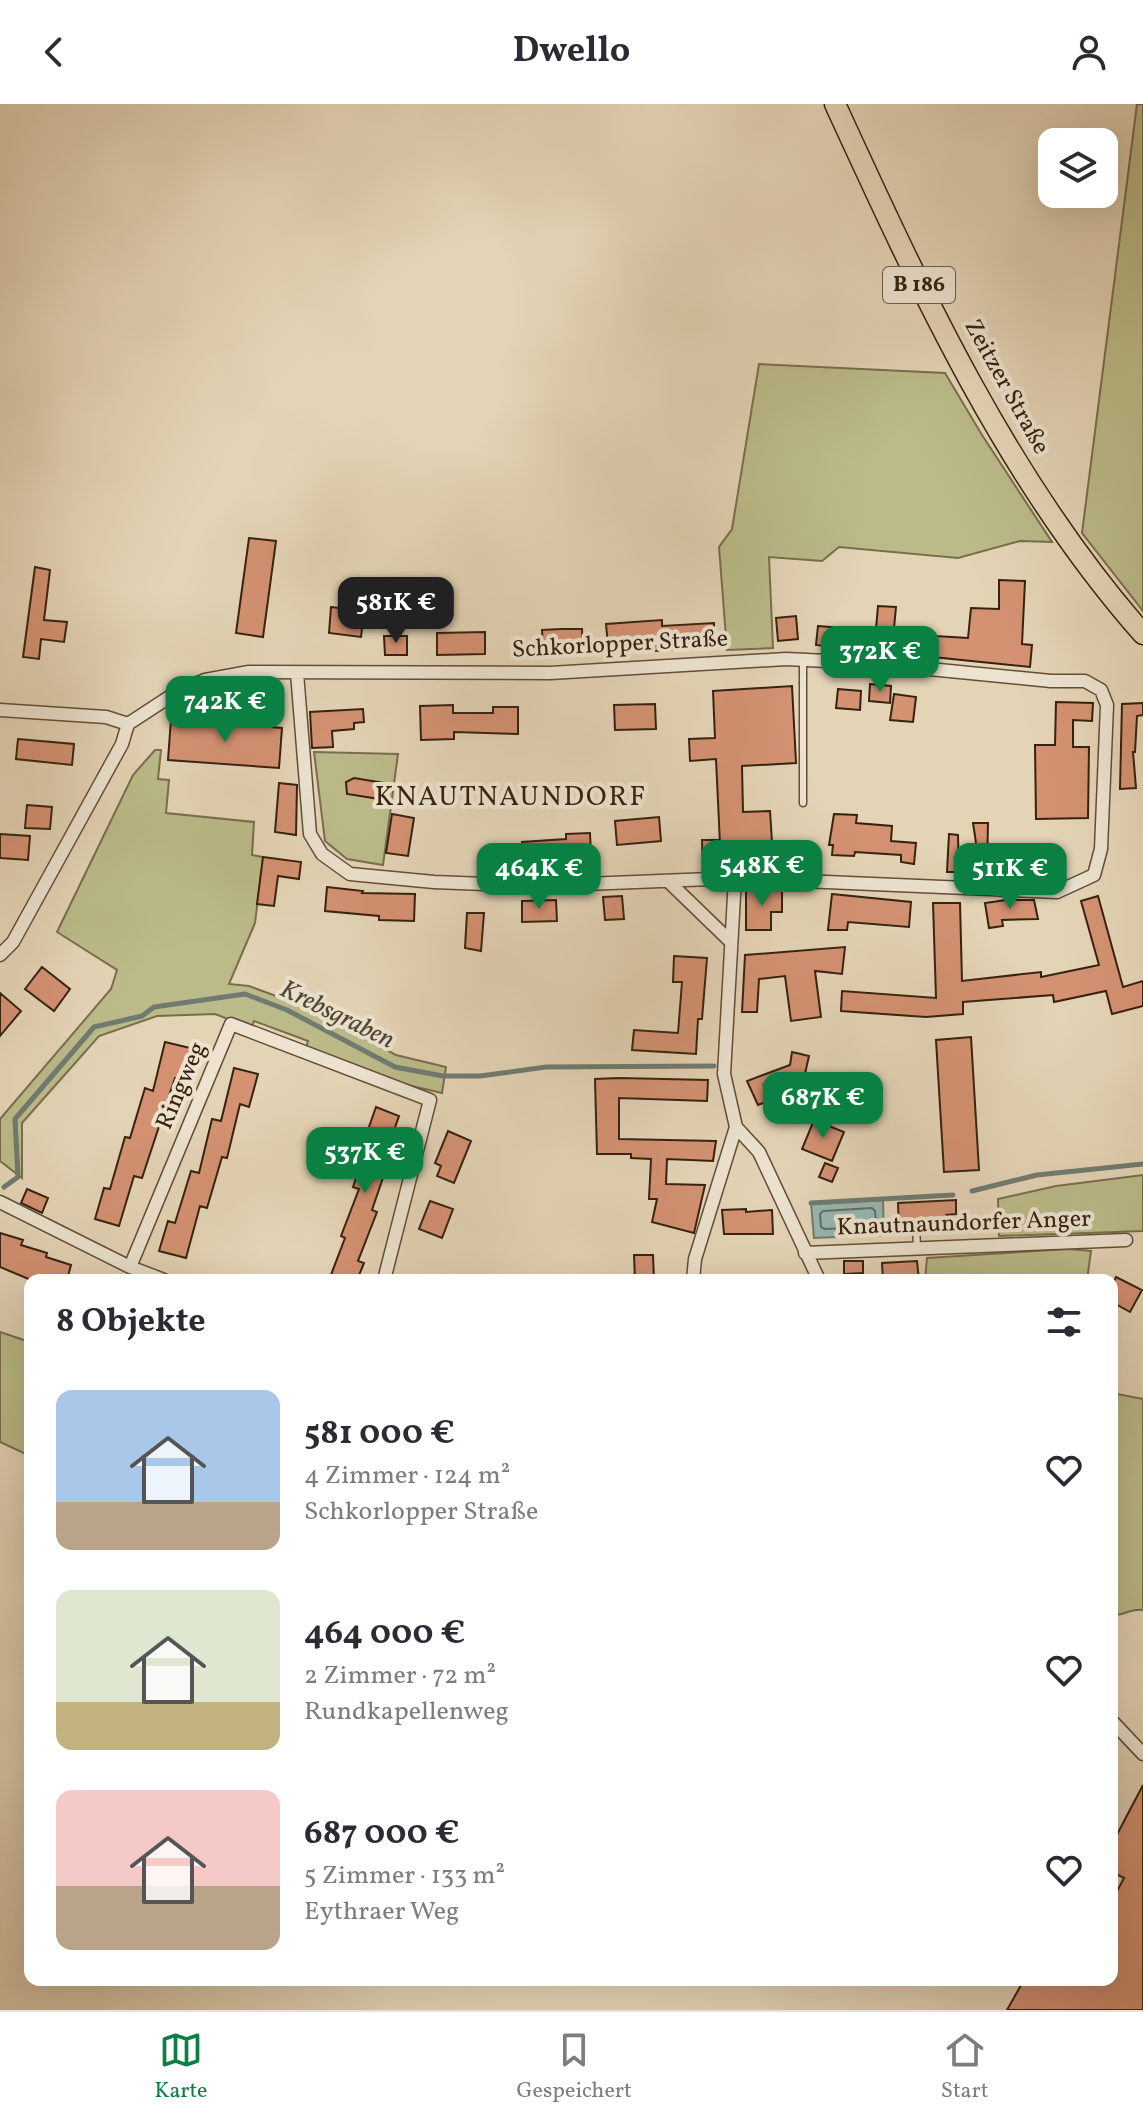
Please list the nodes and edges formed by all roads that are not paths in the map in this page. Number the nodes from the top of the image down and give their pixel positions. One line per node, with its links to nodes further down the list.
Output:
1 (835, 104): 2 (main road, Zeitzer Straße / B 186)
2 (1143, 634)
3 (803, 659): 4 (street, Schkorlopper Straße); 7 (lane); 8 (street, Schkorlopper Straße)
4 (297, 673): 6 (street, Schkorlopper Straße); 9 (street)
5 (0, 710): 6 (street)
6 (128, 724): 11 (street)
7 (803, 803)
8 (735, 878): 9 (street); 10 (street)
9 (669, 882): 10 (street)
10 (731, 942): 12 (street)
11 (0, 955)
12 (736, 1127): 17 (street); 21 (street)
13 (0, 1202): 18 (street)
14 (916, 1227): 16 (lane)
15 (1126, 1240): 16 (street, Knautnaundorfer Anger)
16 (917, 1248): 17 (street, Knautnaundorfer Anger)
17 (805, 1253): 22 (street)
18 (130, 1267): 19 (street); 20 (street, Ringweg)
19 (148, 1274)
20 (386, 1274)
21 (694, 1274)
22 (816, 1274)
23 (1118, 1727): 24 (street)
24 (1143, 1754)

